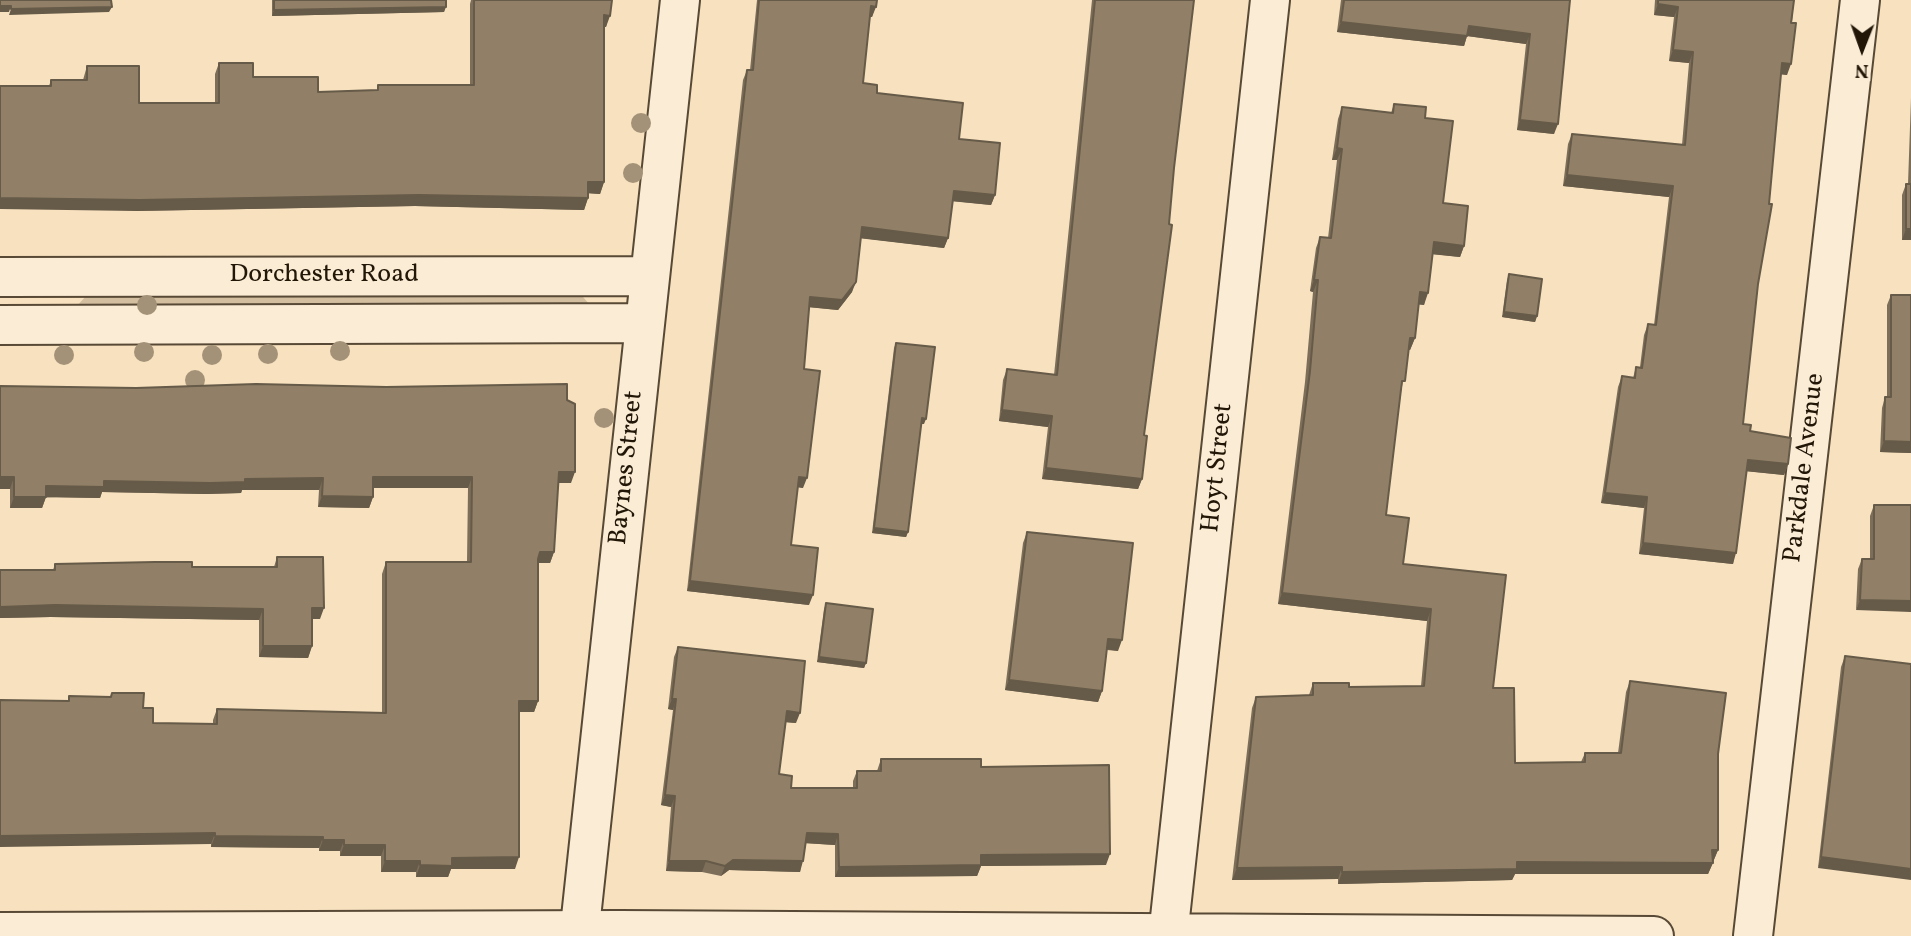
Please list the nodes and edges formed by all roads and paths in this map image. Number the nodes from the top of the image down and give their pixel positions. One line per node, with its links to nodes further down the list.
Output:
1 (680, 0): 6 (street, Baynes Street)
2 (1270, 0): 12 (street, Hoyt Street)
3 (1860, 0): 14 (street, Parkdale Avenue)
4 (0, 276): 5 (street, Dorchester Road)
5 (50, 276): 6 (street, Dorchester Road); 8 (street)
6 (649, 276): 7 (street, Baynes Street)
7 (643, 323): 8 (street, Dorchester Road); 11 (street, Baynes Street)
8 (50, 325): 9 (street, Dorchester Road)
9 (0, 326)
10 (0, 932): 11 (street)
11 (579, 933): 12 (street)
12 (1168, 935): 13 (street)
13 (1654, 936)
14 (1753, 936)

